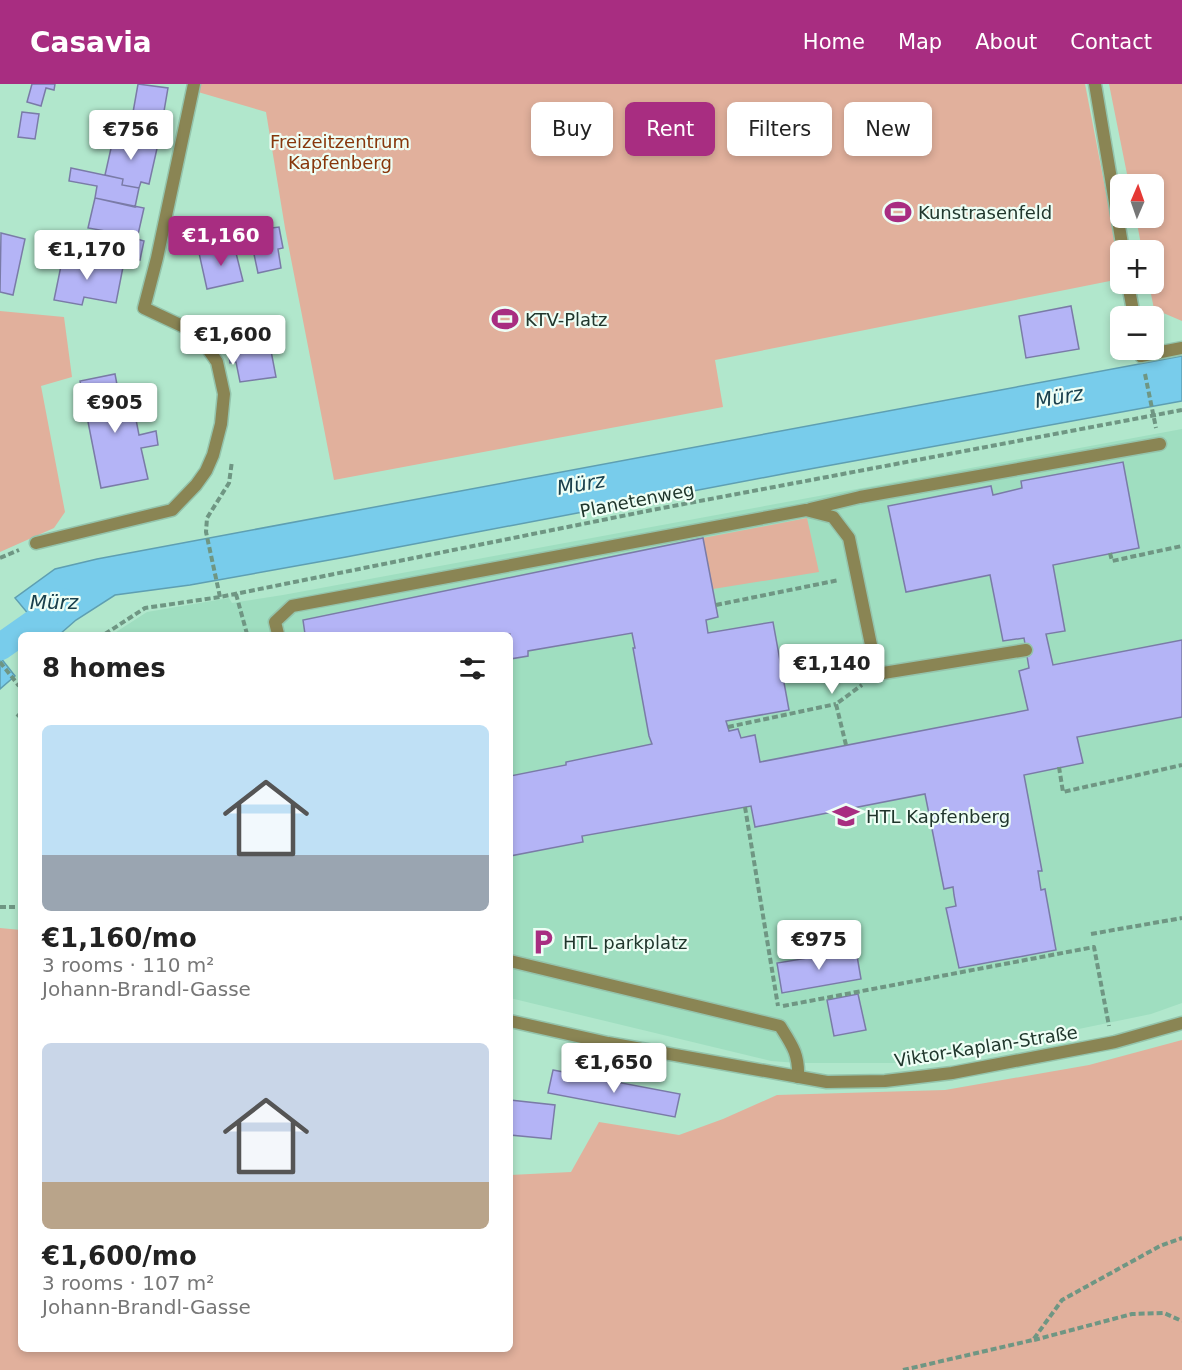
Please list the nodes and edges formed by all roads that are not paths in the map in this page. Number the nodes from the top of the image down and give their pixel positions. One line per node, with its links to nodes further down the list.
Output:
1 (194, 84): 8 (street)
2 (1095, 84): 3 (street)
3 (1121, 240)
4 (1182, 348): 5 (street)
5 (1164, 350)
6 (1160, 444): 7 (street)
7 (806, 510): 9 (street); 10 (street)
8 (36, 543)
9 (278, 632)
10 (1026, 650)
11 (513, 962): 14 (street)
12 (513, 1022): 14 (street, Viktor-Kaplan-Straße)
13 (1182, 1023): 14 (street, Viktor-Kaplan-Straße)
14 (798, 1077)

